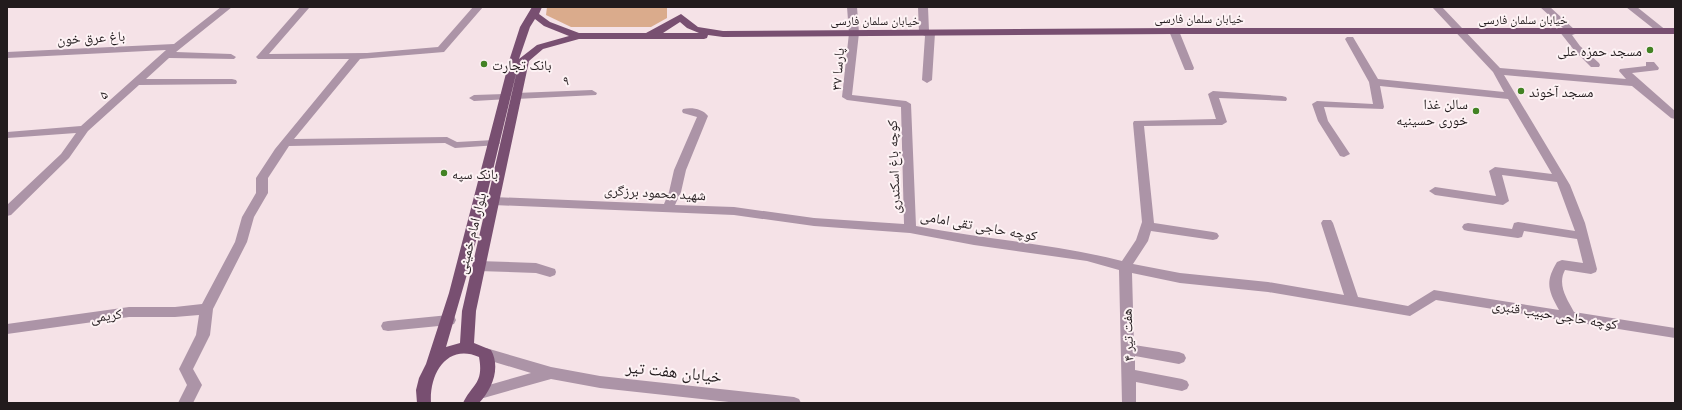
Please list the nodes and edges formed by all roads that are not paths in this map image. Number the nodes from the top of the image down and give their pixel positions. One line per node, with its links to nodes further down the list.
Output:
1 (227, 7): 22 (street, ۵)
2 (478, 7): 25 (street)
3 (852, 7): 16 (street)
4 (923, 7): 17 (street)
5 (1437, 7): 12 (street)
6 (1545, 7): 15 (street)
7 (1631, 7): 13 (street)
8 (304, 8): 25 (street)
9 (536, 11): 19 (main road); 37 (main road, بلوار امام خمینی)
10 (681, 12): 18 (main road); 20 (main road)
11 (1174, 31): 12 (main road, خیابان سلمان فارسی); 17 (main road, خیابان سلمان فارسی); 29 (street)
12 (1460, 31): 15 (main road, خیابان سلمان فارسی); 30 (street)
13 (1662, 31): 14 (main road, خیابان سلمان فارسی); 15 (main road, خیابان سلمان فارسی)
14 (1675, 31)
15 (1568, 32): 28 (street)
16 (854, 33): 17 (main road, خیابان سلمان فارسی); 18 (main road, خیابان سلمان فارسی); 41 (street, پارسا ۳۷)
17 (927, 33): 31 (street)
18 (723, 34): 20 (main road)
19 (579, 36): 20 (main road); 37 (main road, بلوار امام خمینی)
20 (630, 36)
21 (1350, 40): 34 (street)
22 (176, 47): 23 (street, ۵); 24 (street, باغ عرق خون)
23 (167, 55): 26 (street); 32 (street, ۵)
24 (7, 56)
25 (357, 56): 46 (street)
26 (231, 57)
27 (1650, 64): 35 (street)
28 (1595, 65)
29 (1189, 68)
30 (1497, 71): 35 (street); 38 (street)
31 (927, 80)
32 (137, 82): 33 (street); 44 (street, ۵)
33 (232, 82)
34 (1374, 82): 38 (street); 48 (street)
35 (1635, 83): 43 (street)
36 (592, 93): 37 (street, ۹)
37 (511, 96): 39 (street, ۹); 47 (main road, بلوار امام خمینی); 51 (main road, بلوار امام خمینی)
38 (1511, 96): 49 (street)
39 (474, 98)
40 (1282, 98): 56 (street)
41 (906, 104): 58 (street, کوچه باغ اسکندری)
42 (687, 111): 52 (street)
43 (1675, 116)
44 (84, 129): 45 (street); 53 (street, ۵)
45 (7, 135)
46 (286, 143): 47 (street); 66 (street)
47 (494, 143): 68 (main road, بلوار امام خمینی)
48 (1344, 154)
49 (1560, 179): 50 (street); 60 (street)
50 (1435, 191)
51 (493, 201): 52 (street, شهید محمود برزگری); 61 (main road, بلوار امام خمینی)
52 (668, 208): 54 (street, شهید محمود برزگری)
53 (7, 212)
54 (814, 222): 58 (street, کوچه حاجی تقی امامی)
55 (1327, 223): 65 (street)
56 (1147, 226): 59 (street); 62 (street)
57 (1468, 227): 60 (street)
58 (910, 228): 62 (street, کوچه حاجی تقی امامی)
59 (1214, 236)
60 (1582, 236): 67 (street)
61 (478, 266): 63 (street); 72 (main road, بلوار امام خمینی)
62 (1132, 269): 65 (street, کوچه حاجی تقی امامی); 73 (street, هفت تیر ۴)
63 (550, 272)
64 (1434, 295): 65 (street, کوچه حاجی تقی امامی); 67 (street, کوچه حاجی حبیب قنبری)
65 (1353, 302)
66 (206, 309): 70 (street, کریمی); 81 (street)
67 (1570, 317): 71 (street, کوچه حاجی حبیب قنبری)
68 (449, 320): 69 (street); 76 (main road, بلوار امام خمینی)
69 (388, 326)
70 (7, 329)
71 (1675, 333)
72 (467, 348): 74 (main road); 76 (main road)
73 (1128, 349): 75 (street); 78 (street, هفت تیر ۴)
74 (486, 354): 77 (street, خیابان هفت تیر); 80 (main road)
75 (1179, 358)
76 (432, 364): 82 (main road, بلوار امام خمینی)
77 (551, 373): 80 (street, خیابان هفت تیر); 83 (street, خیابان هفت تیر)
78 (1129, 375): 79 (street); 84 (street, هفت تیر ۴)
79 (1182, 385)
80 (475, 398)
81 (185, 403)
82 (424, 403)
83 (794, 403)
84 (1130, 403)

